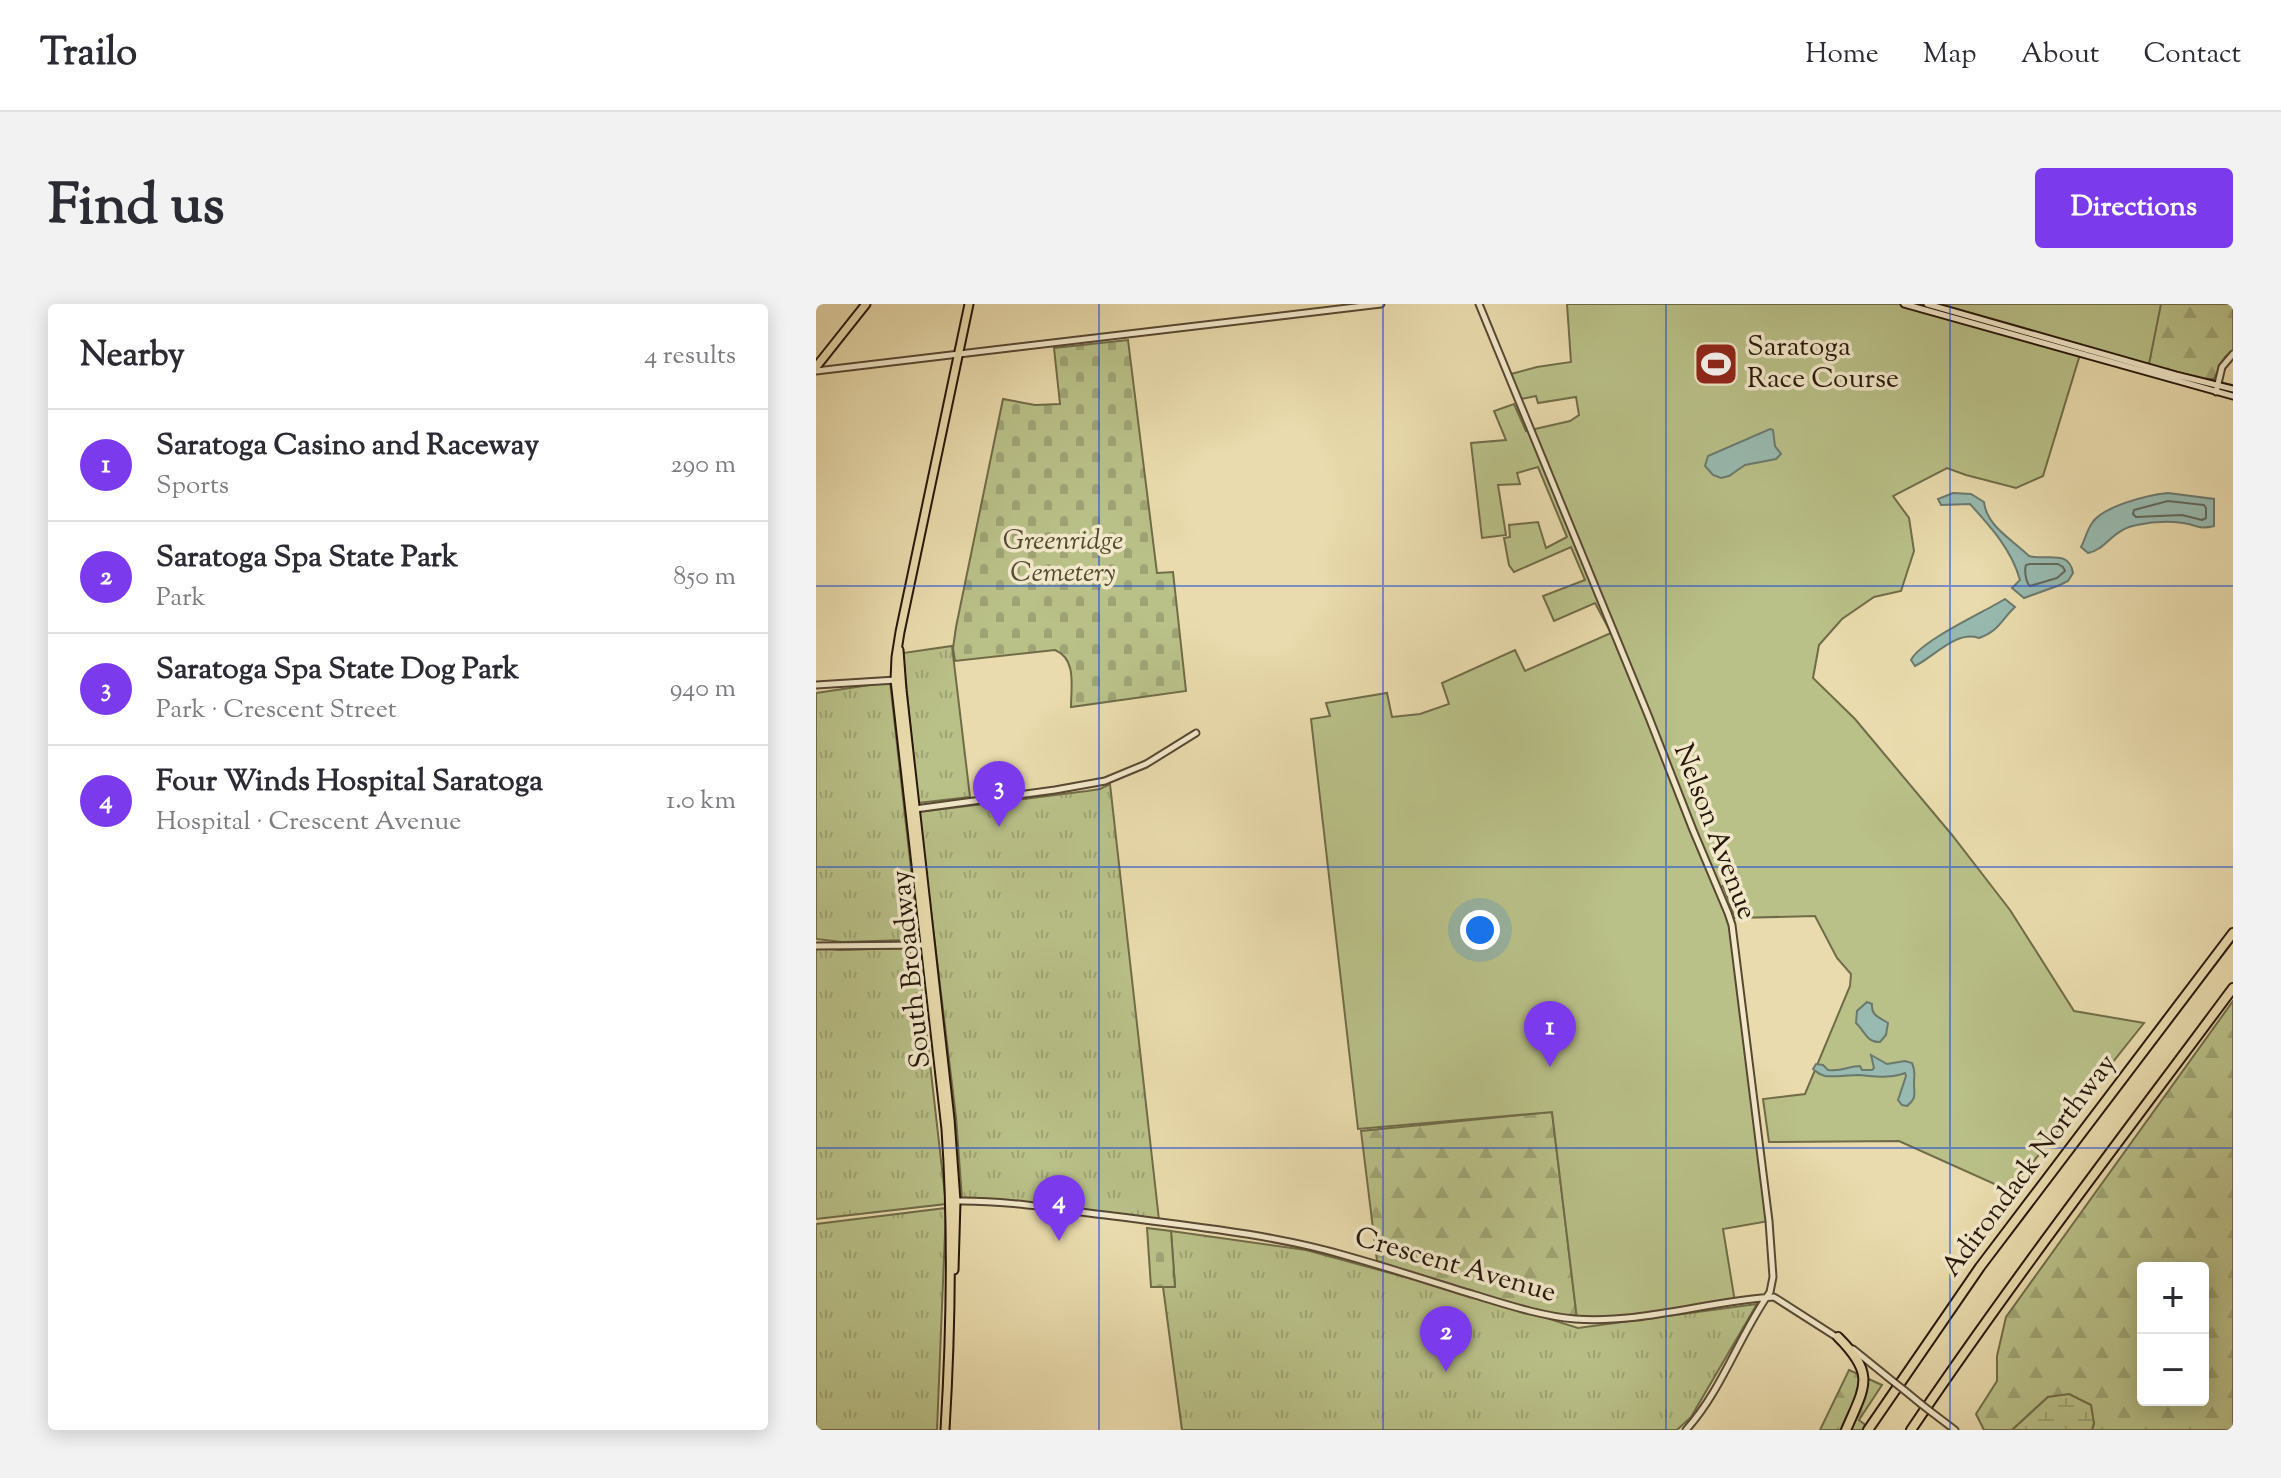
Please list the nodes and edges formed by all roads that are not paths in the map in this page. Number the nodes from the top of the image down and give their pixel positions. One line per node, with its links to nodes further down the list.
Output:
1 (866, 304): 9 (main road)
2 (969, 304): 7 (main road, South Broadway)
3 (1381, 304): 7 (street)
4 (1479, 304): 22 (street, Nelson Avenue)
5 (1904, 304): 10 (street)
6 (1927, 304): 10 (street)
7 (958, 354): 9 (street); 13 (main road, South Broadway)
8 (2233, 354): 10 (street)
9 (816, 369)
10 (2216, 389): 11 (street); 12 (street)
11 (2233, 389)
12 (2233, 396)
13 (898, 680): 14 (street); 16 (main road, South Broadway)
14 (816, 685)
15 (1196, 733): 16 (street)
16 (913, 809): 18 (main road, South Broadway)
17 (2233, 933): 27 (highway, Adirondack Northway)
18 (929, 945): 19 (street); 21 (main road, South Broadway)
19 (816, 946)
20 (2233, 988): 28 (highway, Adirondack Northway)
21 (954, 1201): 22 (street, Crescent Avenue); 24 (main road, South Broadway)
22 (1766, 1297): 23 (street); 25 (street, Nelson Avenue)
23 (1838, 1337): 26 (highway); 29 (street, bridge)
24 (945, 1430)
25 (1686, 1430)
26 (1846, 1430)
27 (1868, 1430)
28 (1911, 1430)
29 (1955, 1430)

